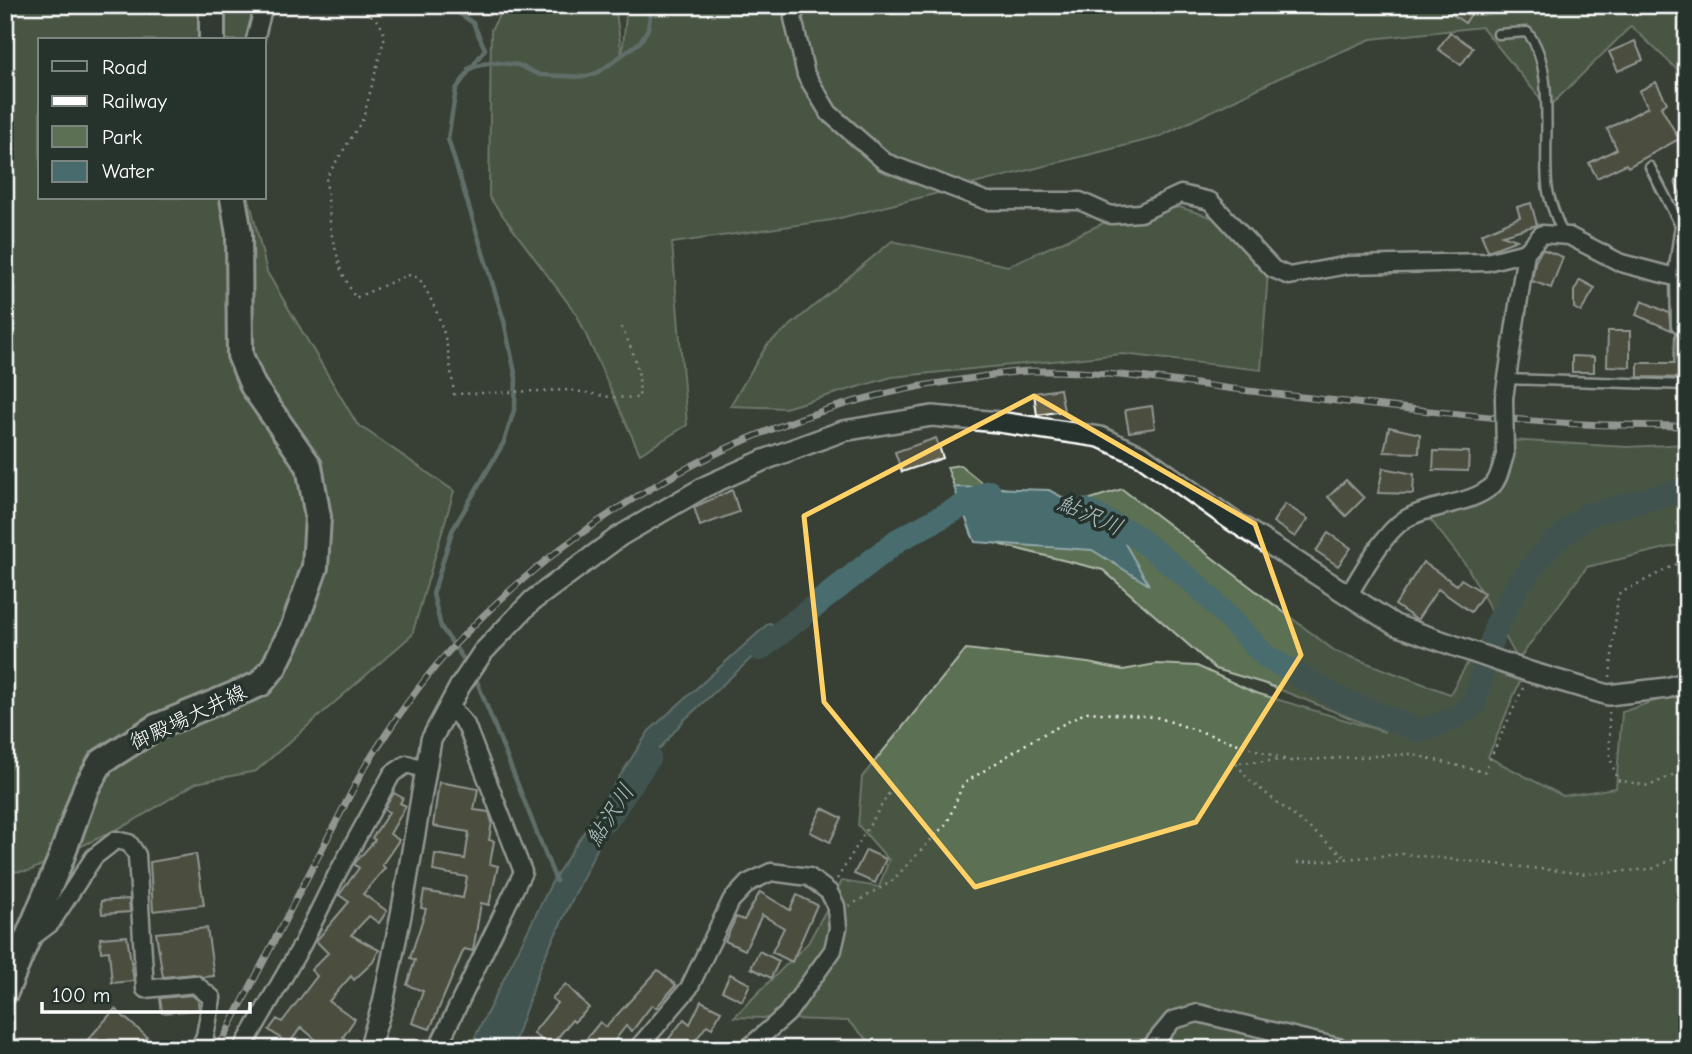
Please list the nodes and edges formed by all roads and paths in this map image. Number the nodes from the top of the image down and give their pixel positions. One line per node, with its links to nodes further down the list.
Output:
1 (212, 5): 6 (main road)
2 (264, 5): 7 (street)
3 (361, 5): 16 (path)
4 (797, 5): 13 (street)
5 (1499, 34): 12 (lane)
6 (212, 38)
7 (256, 38)
8 (1687, 161): 10 (lane)
9 (1650, 167): 15 (lane)
10 (1687, 196)
11 (233, 200): 32 (main road, 御殿場大井線)
12 (1563, 235): 13 (street); 15 (street)
13 (1526, 252): 18 (street)
14 (1687, 257): 15 (street)
15 (1674, 277): 17 (lane)
16 (619, 323)
17 (1687, 335)
18 (1505, 379): 19 (lane); 20 (street, bridge)
19 (1687, 385)
20 (1349, 594): 21 (street); 23 (street)
21 (1530, 672): 22 (street); 24 (path)
22 (1687, 682)
23 (449, 705): 25 (street); 37 (street)
24 (1290, 761): 28 (path); 31 (path)
25 (424, 769): 35 (street); 36 (street)
26 (895, 783): 30 (path)
27 (1687, 853): 28 (path)
28 (1348, 859): 29 (path)
29 (1297, 863)
30 (829, 892): 38 (street); 39 (street)
31 (841, 911)
32 (29, 939): 33 (main road, 御殿場大井線); 34 (street)
33 (5, 992)
34 (198, 1049)
35 (242, 1049)
36 (369, 1049)
37 (437, 1049)
38 (638, 1049)
39 (747, 1049)
40 (1149, 1049): 41 (street)
41 (1346, 1049)

